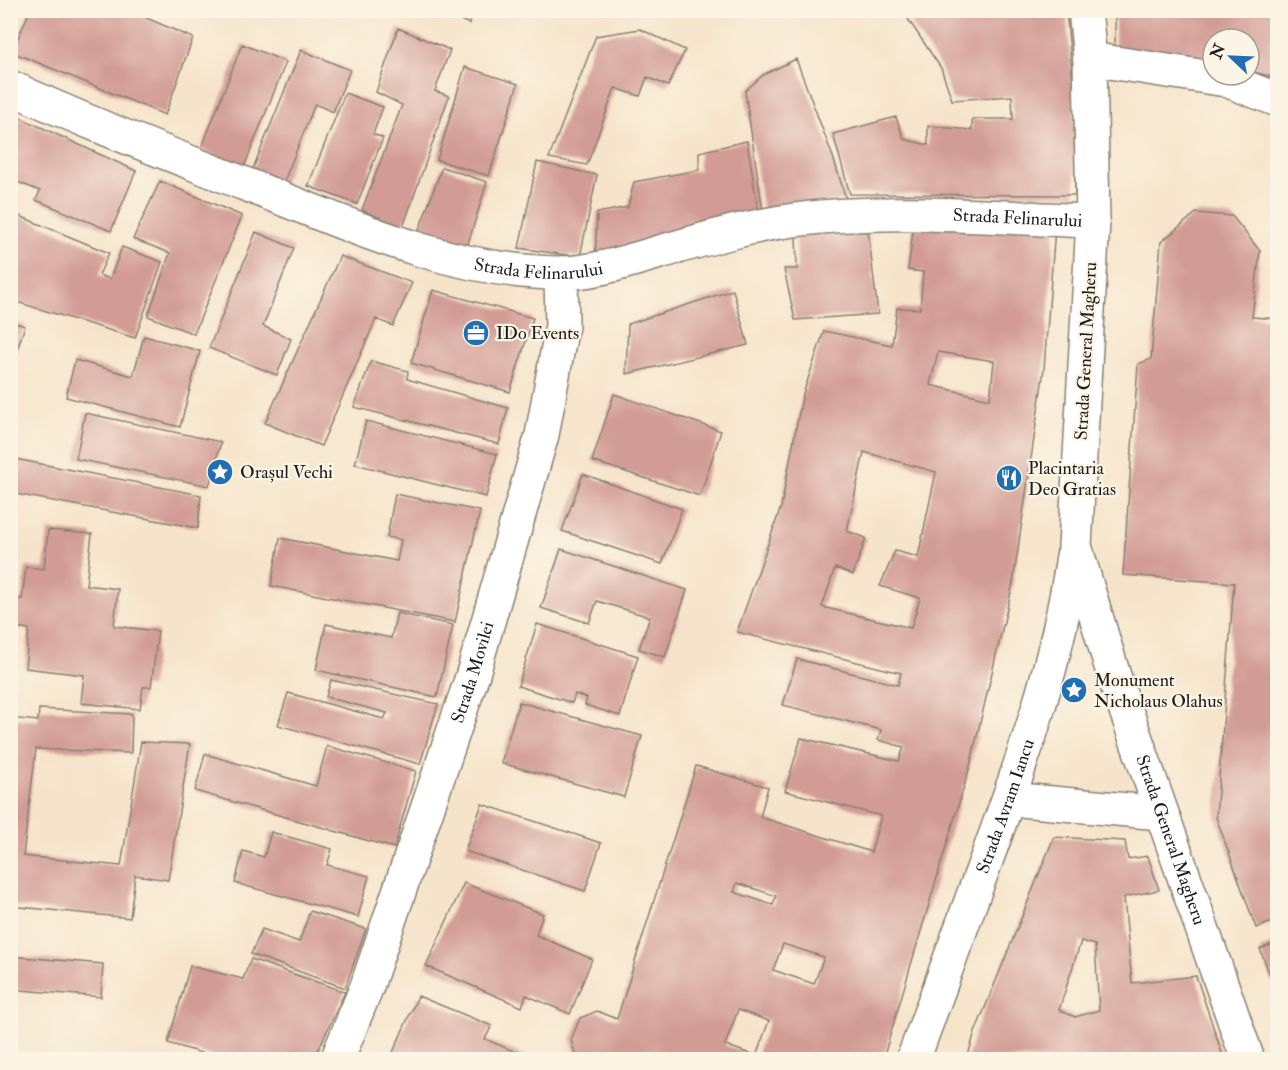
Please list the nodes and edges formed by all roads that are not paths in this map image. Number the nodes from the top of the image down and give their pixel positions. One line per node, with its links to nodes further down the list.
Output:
1 (1085, 10): 2 (street, Strada General Magheru)
2 (1089, 59): 4 (street); 5 (street, Strada General Magheru)
3 (10, 87): 6 (street, Strada Felinarului)
4 (1278, 100)
5 (1093, 221): 6 (street, Strada Felinarului); 7 (street, Strada General Magheru)
6 (561, 273): 10 (street, Strada Movilei)
7 (1074, 546): 8 (street, Strada Avram Iancu); 9 (street, Strada General Magheru)
8 (1009, 799): 9 (street); 11 (street, Strada Avram Iancu)
9 (1160, 813): 12 (street, Strada General Magheru)
10 (337, 1059)
11 (914, 1059)
12 (1248, 1059)

